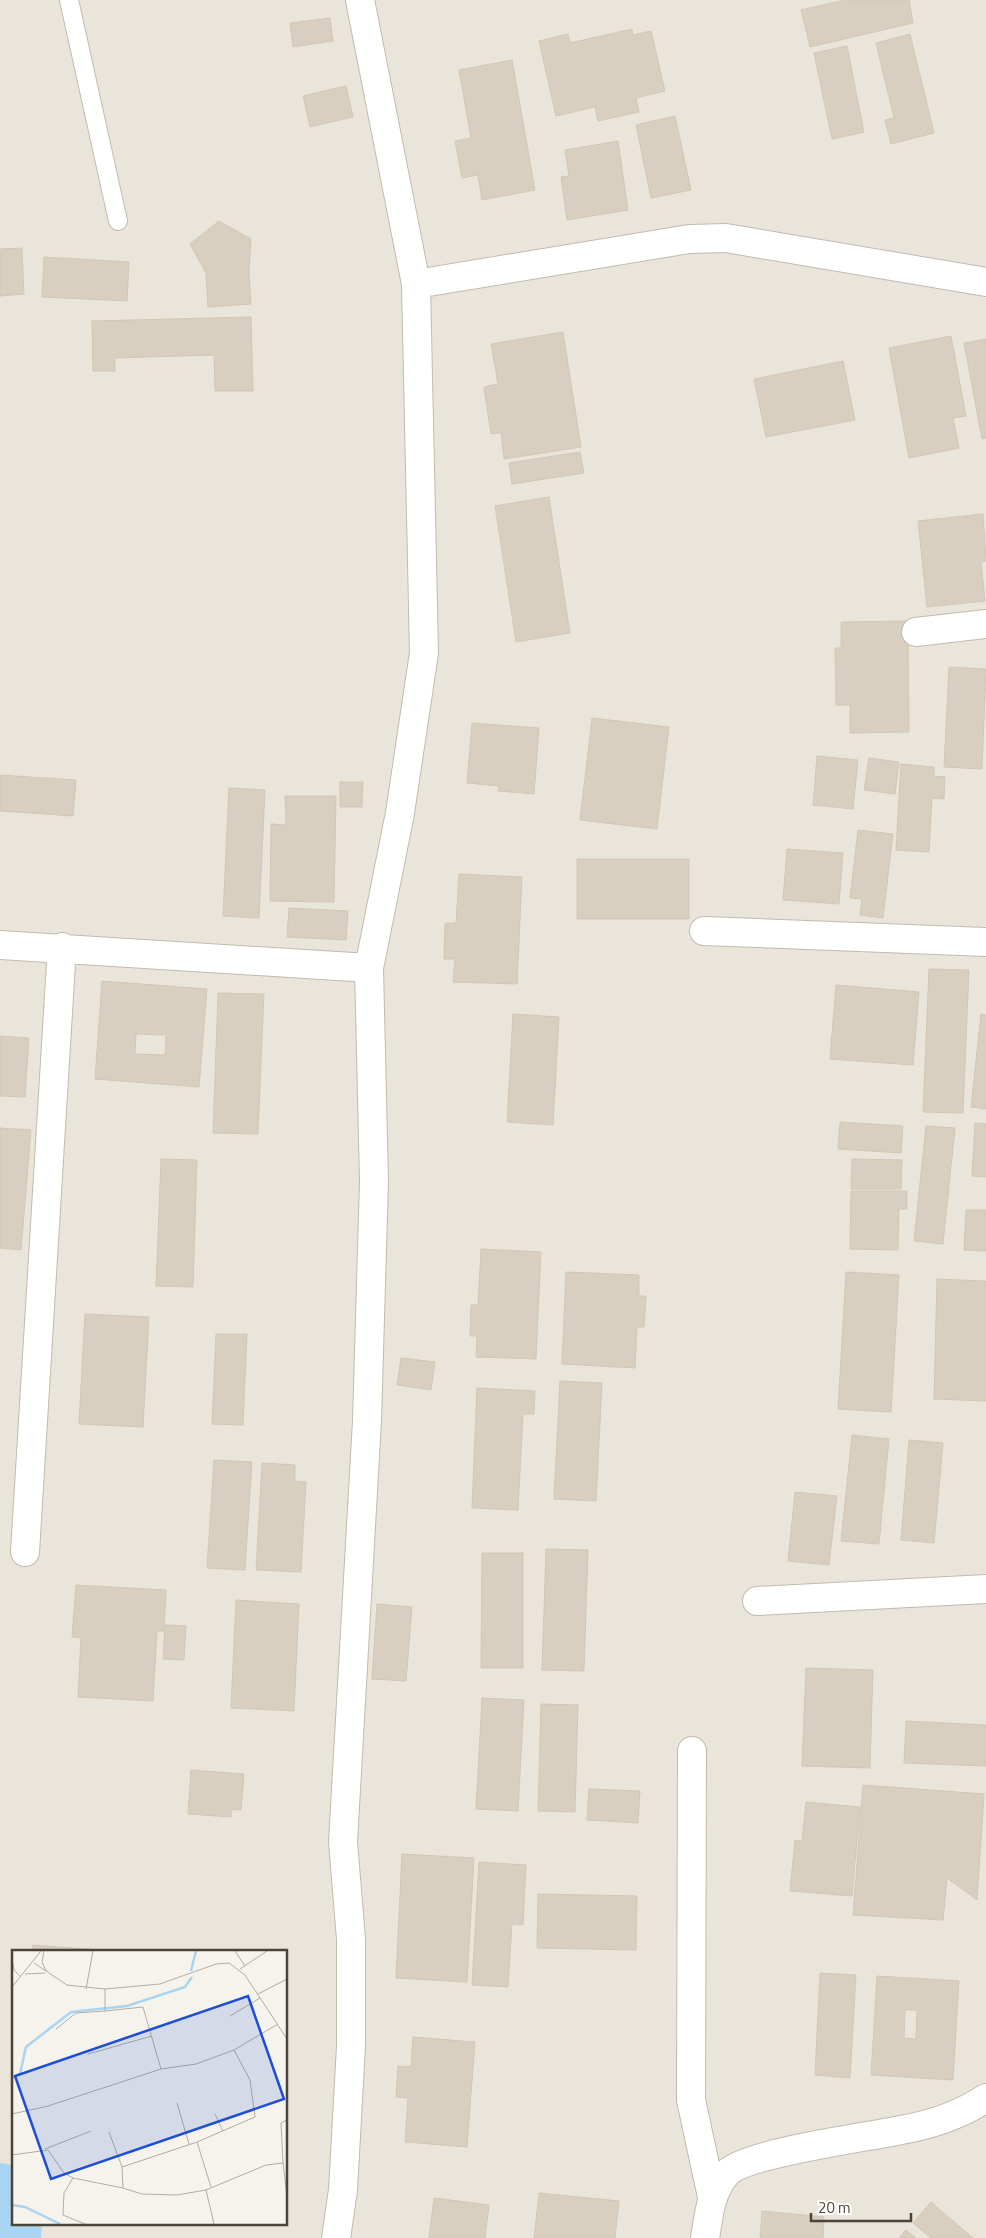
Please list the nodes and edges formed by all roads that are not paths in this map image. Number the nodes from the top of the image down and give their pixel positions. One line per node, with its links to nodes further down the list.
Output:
1 (69, 0): 3 (lane)
2 (360, 0): 5 (street)
3 (118, 221)
4 (986, 282): 5 (street)
5 (416, 284): 12 (street)
6 (986, 624): 7 (street)
7 (916, 632)
8 (704, 931): 9 (street)
9 (986, 942)
10 (0, 945): 11 (street)
11 (62, 948): 12 (street); 13 (street)
12 (370, 968): 19 (street)
13 (25, 1552)
14 (986, 1589): 15 (street)
15 (757, 1601)
16 (692, 1751): 18 (street)
17 (986, 2098): 18 (street)
18 (712, 2197): 20 (street)
19 (336, 2238)
20 (705, 2238)

